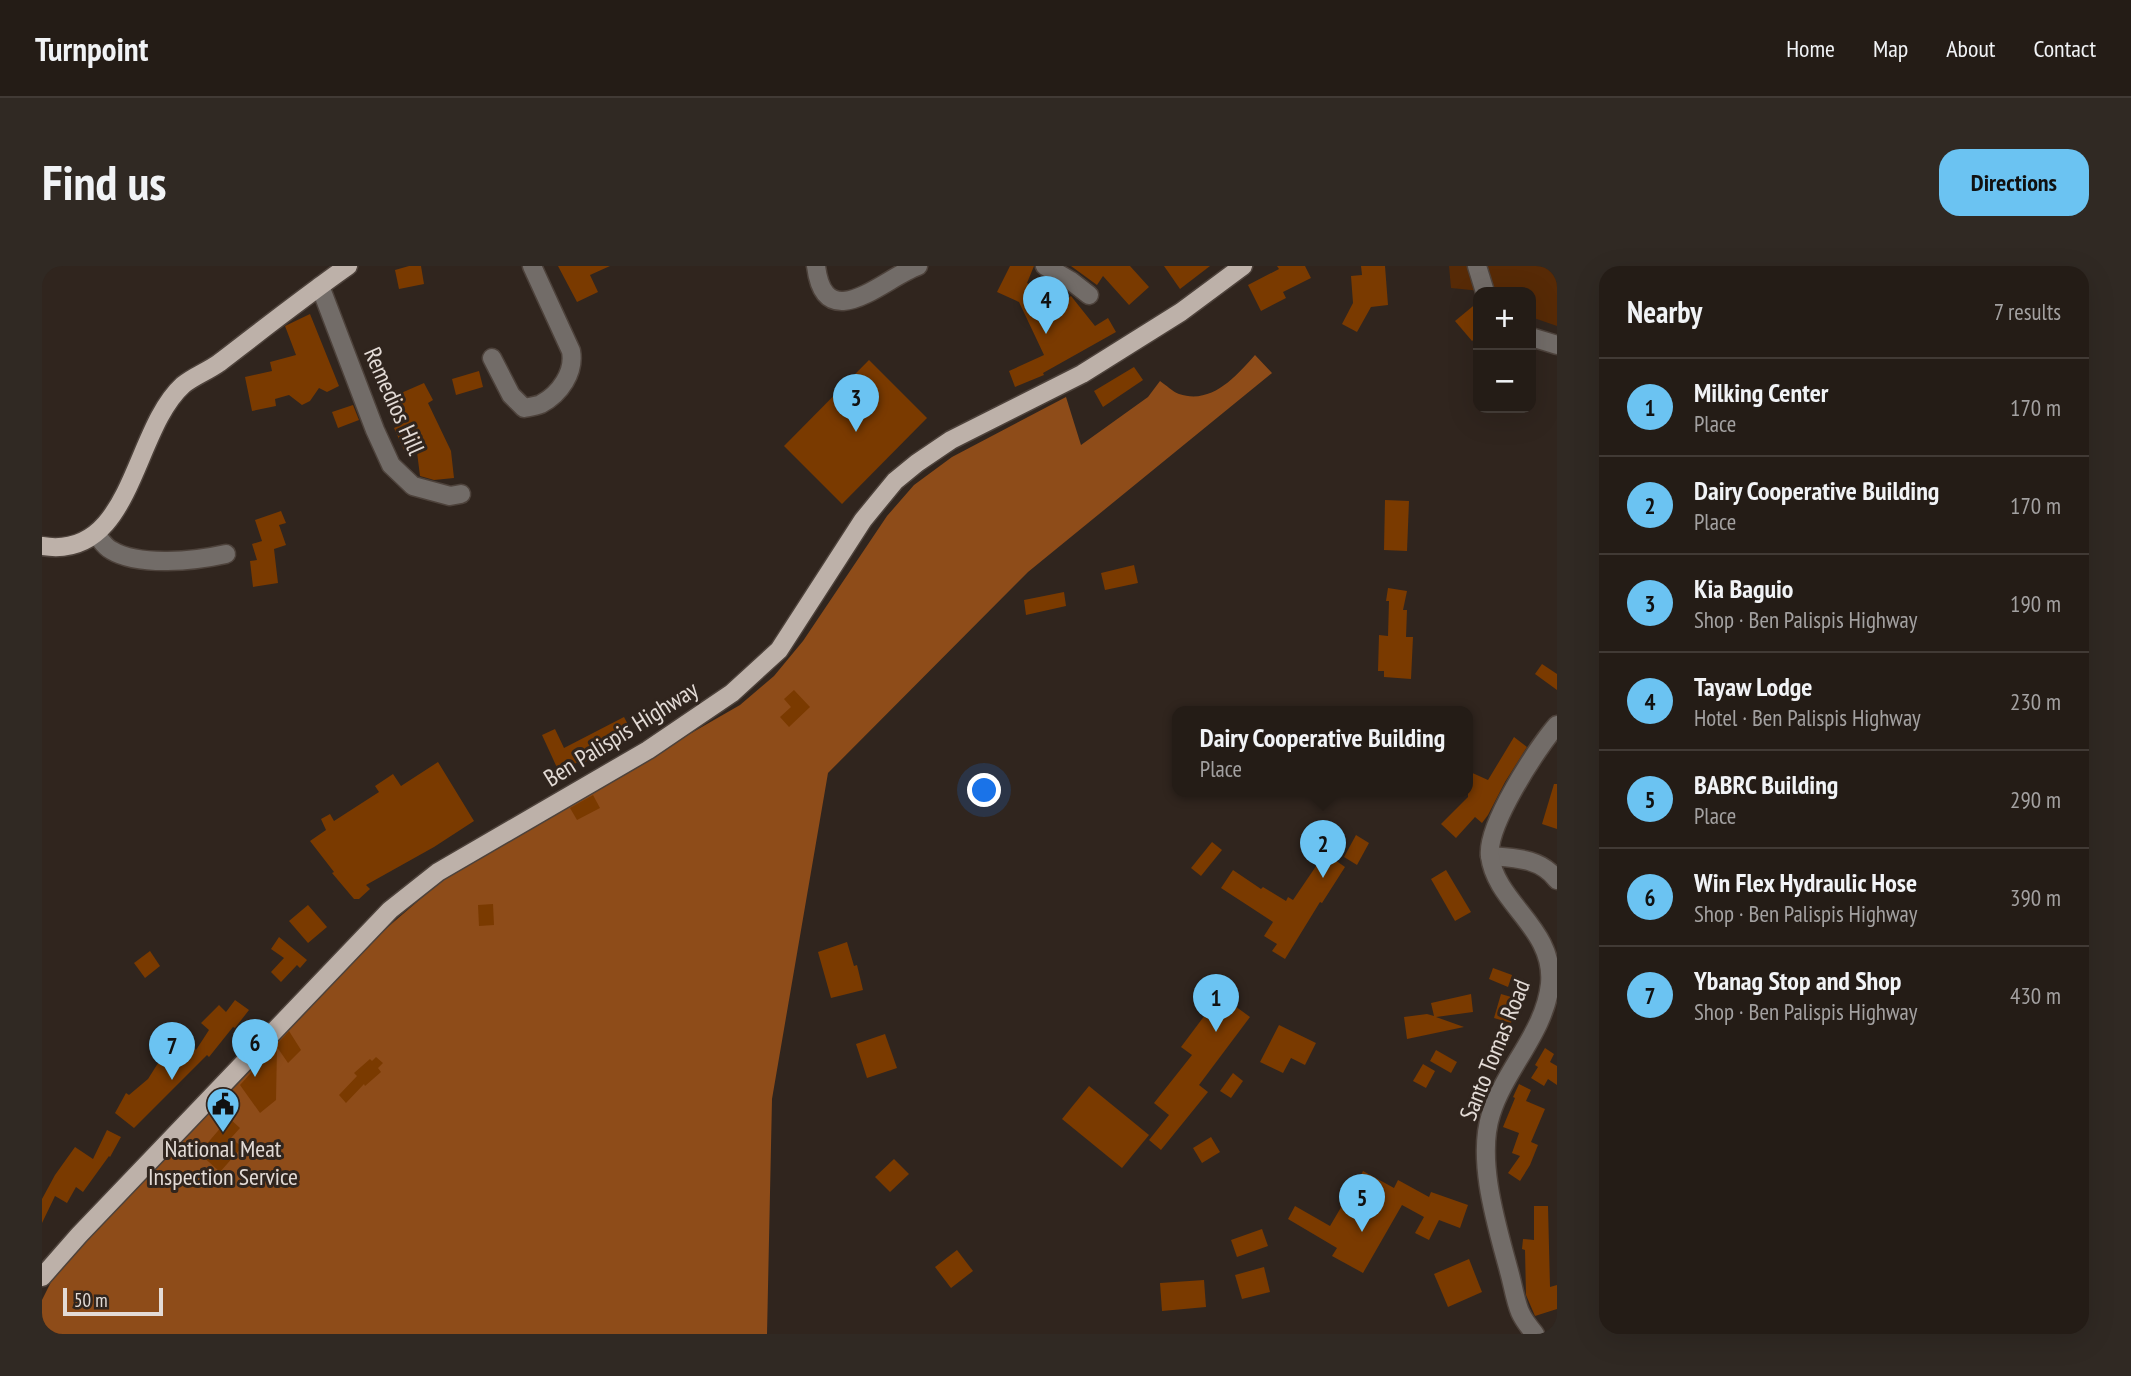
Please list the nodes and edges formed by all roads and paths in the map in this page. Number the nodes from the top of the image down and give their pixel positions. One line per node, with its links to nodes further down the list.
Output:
1 (348, 266): 8 (main road)
2 (532, 266): 13 (street)
3 (816, 266): 4 (street)
4 (918, 266)
5 (1045, 266): 10 (street)
6 (1243, 266): 21 (main road, Ben Palispis Highway)
7 (1477, 266): 9 (street)
8 (320, 286): 14 (street, Remedios Hill); 15 (main road)
9 (1483, 287)
10 (1089, 295)
11 (1536, 339): 12 (street)
12 (1557, 345)
13 (492, 358)
14 (461, 494)
15 (96, 534): 16 (main road); 17 (street)
16 (42, 546)
17 (226, 554)
18 (1557, 725): 19 (street)
19 (1490, 856): 20 (street); 22 (street, Santo Tomas Road)
20 (1557, 880)
21 (42, 1278)
22 (1535, 1334)

